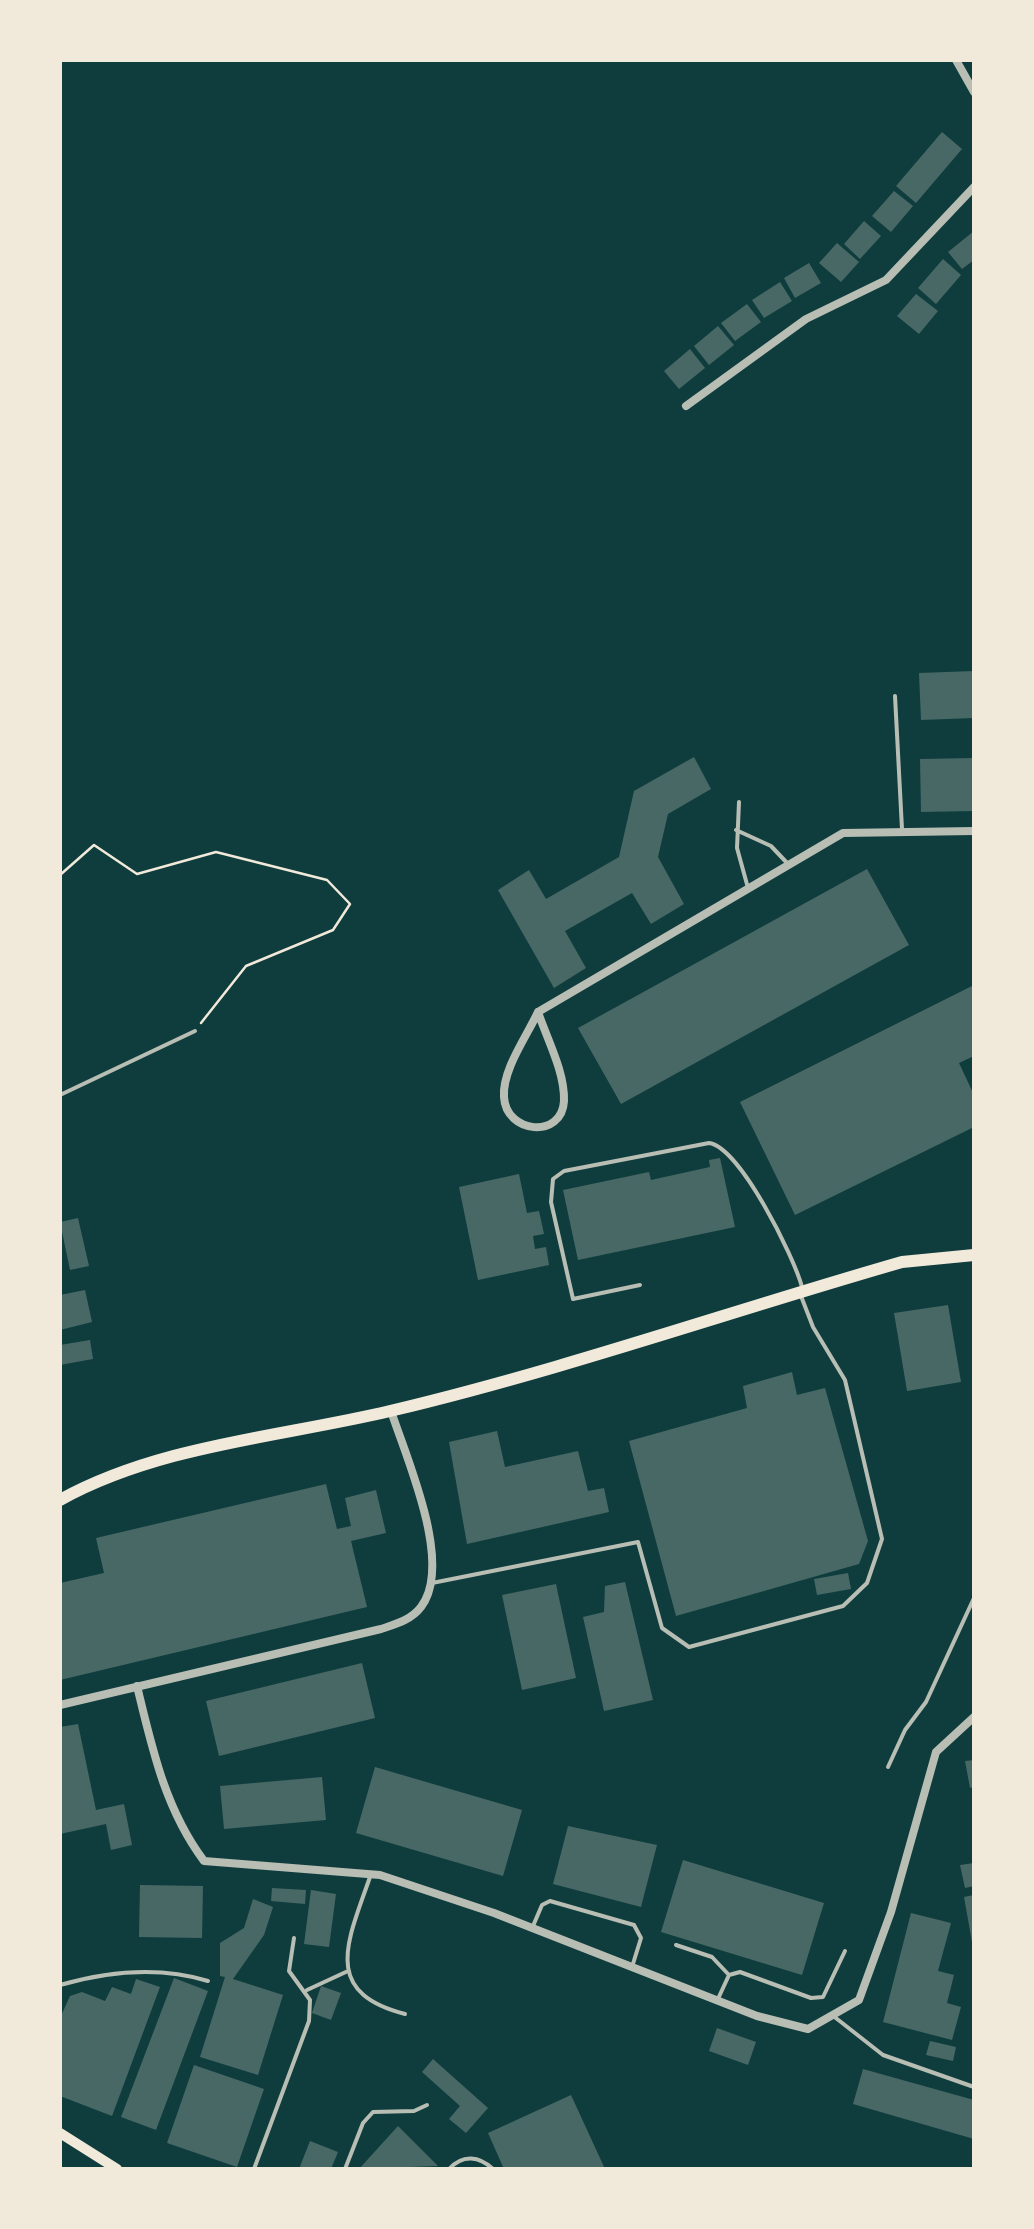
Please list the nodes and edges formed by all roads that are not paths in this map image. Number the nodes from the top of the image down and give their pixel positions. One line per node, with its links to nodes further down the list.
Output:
1 (956, 60): 2 (street)
2 (974, 92)
3 (974, 186): 4 (street)
4 (686, 406)
5 (895, 696): 9 (lane)
6 (739, 802): 7 (lane)
7 (736, 830): 10 (lane); 11 (lane)
8 (974, 831): 9 (street)
9 (903, 834): 10 (street)
10 (788, 865): 11 (street)
11 (748, 888): 12 (street)
12 (538, 1012): 12 (street)
13 (195, 1031): 14 (lane)
14 (60, 1094)
15 (974, 1255): 17 (highway)
16 (640, 1285): 17 (lane)
17 (801, 1291): 18 (highway); 20 (lane)
18 (391, 1411): 19 (highway); 20 (street)
19 (60, 1500)
20 (432, 1583): 22 (street)
21 (974, 1598): 25 (lane)
22 (137, 1686): 23 (street); 26 (street)
23 (60, 1704)
24 (974, 1717): 39 (street)
25 (888, 1767)
26 (371, 1874): 27 (street); 32 (lane)
27 (532, 1928): 31 (street); 31 (lane)
28 (294, 1938): 36 (lane)
29 (676, 1945): 33 (lane)
30 (845, 1951): 33 (lane)
31 (632, 1967): 37 (street)
32 (348, 1971): 36 (lane); 38 (lane)
33 (728, 1975): 37 (lane)
34 (208, 1981): 35 (lane)
35 (60, 1986)
36 (306, 1991): 44 (lane)
37 (717, 2001): 39 (street)
38 (406, 2014)
39 (832, 2016): 40 (lane)
40 (974, 2087)
41 (426, 2105): 45 (lane)
42 (60, 2134): 43 (main road)
43 (117, 2169)
44 (254, 2169)
45 (346, 2169)
46 (449, 2169): 47 (lane)
47 (493, 2169)

